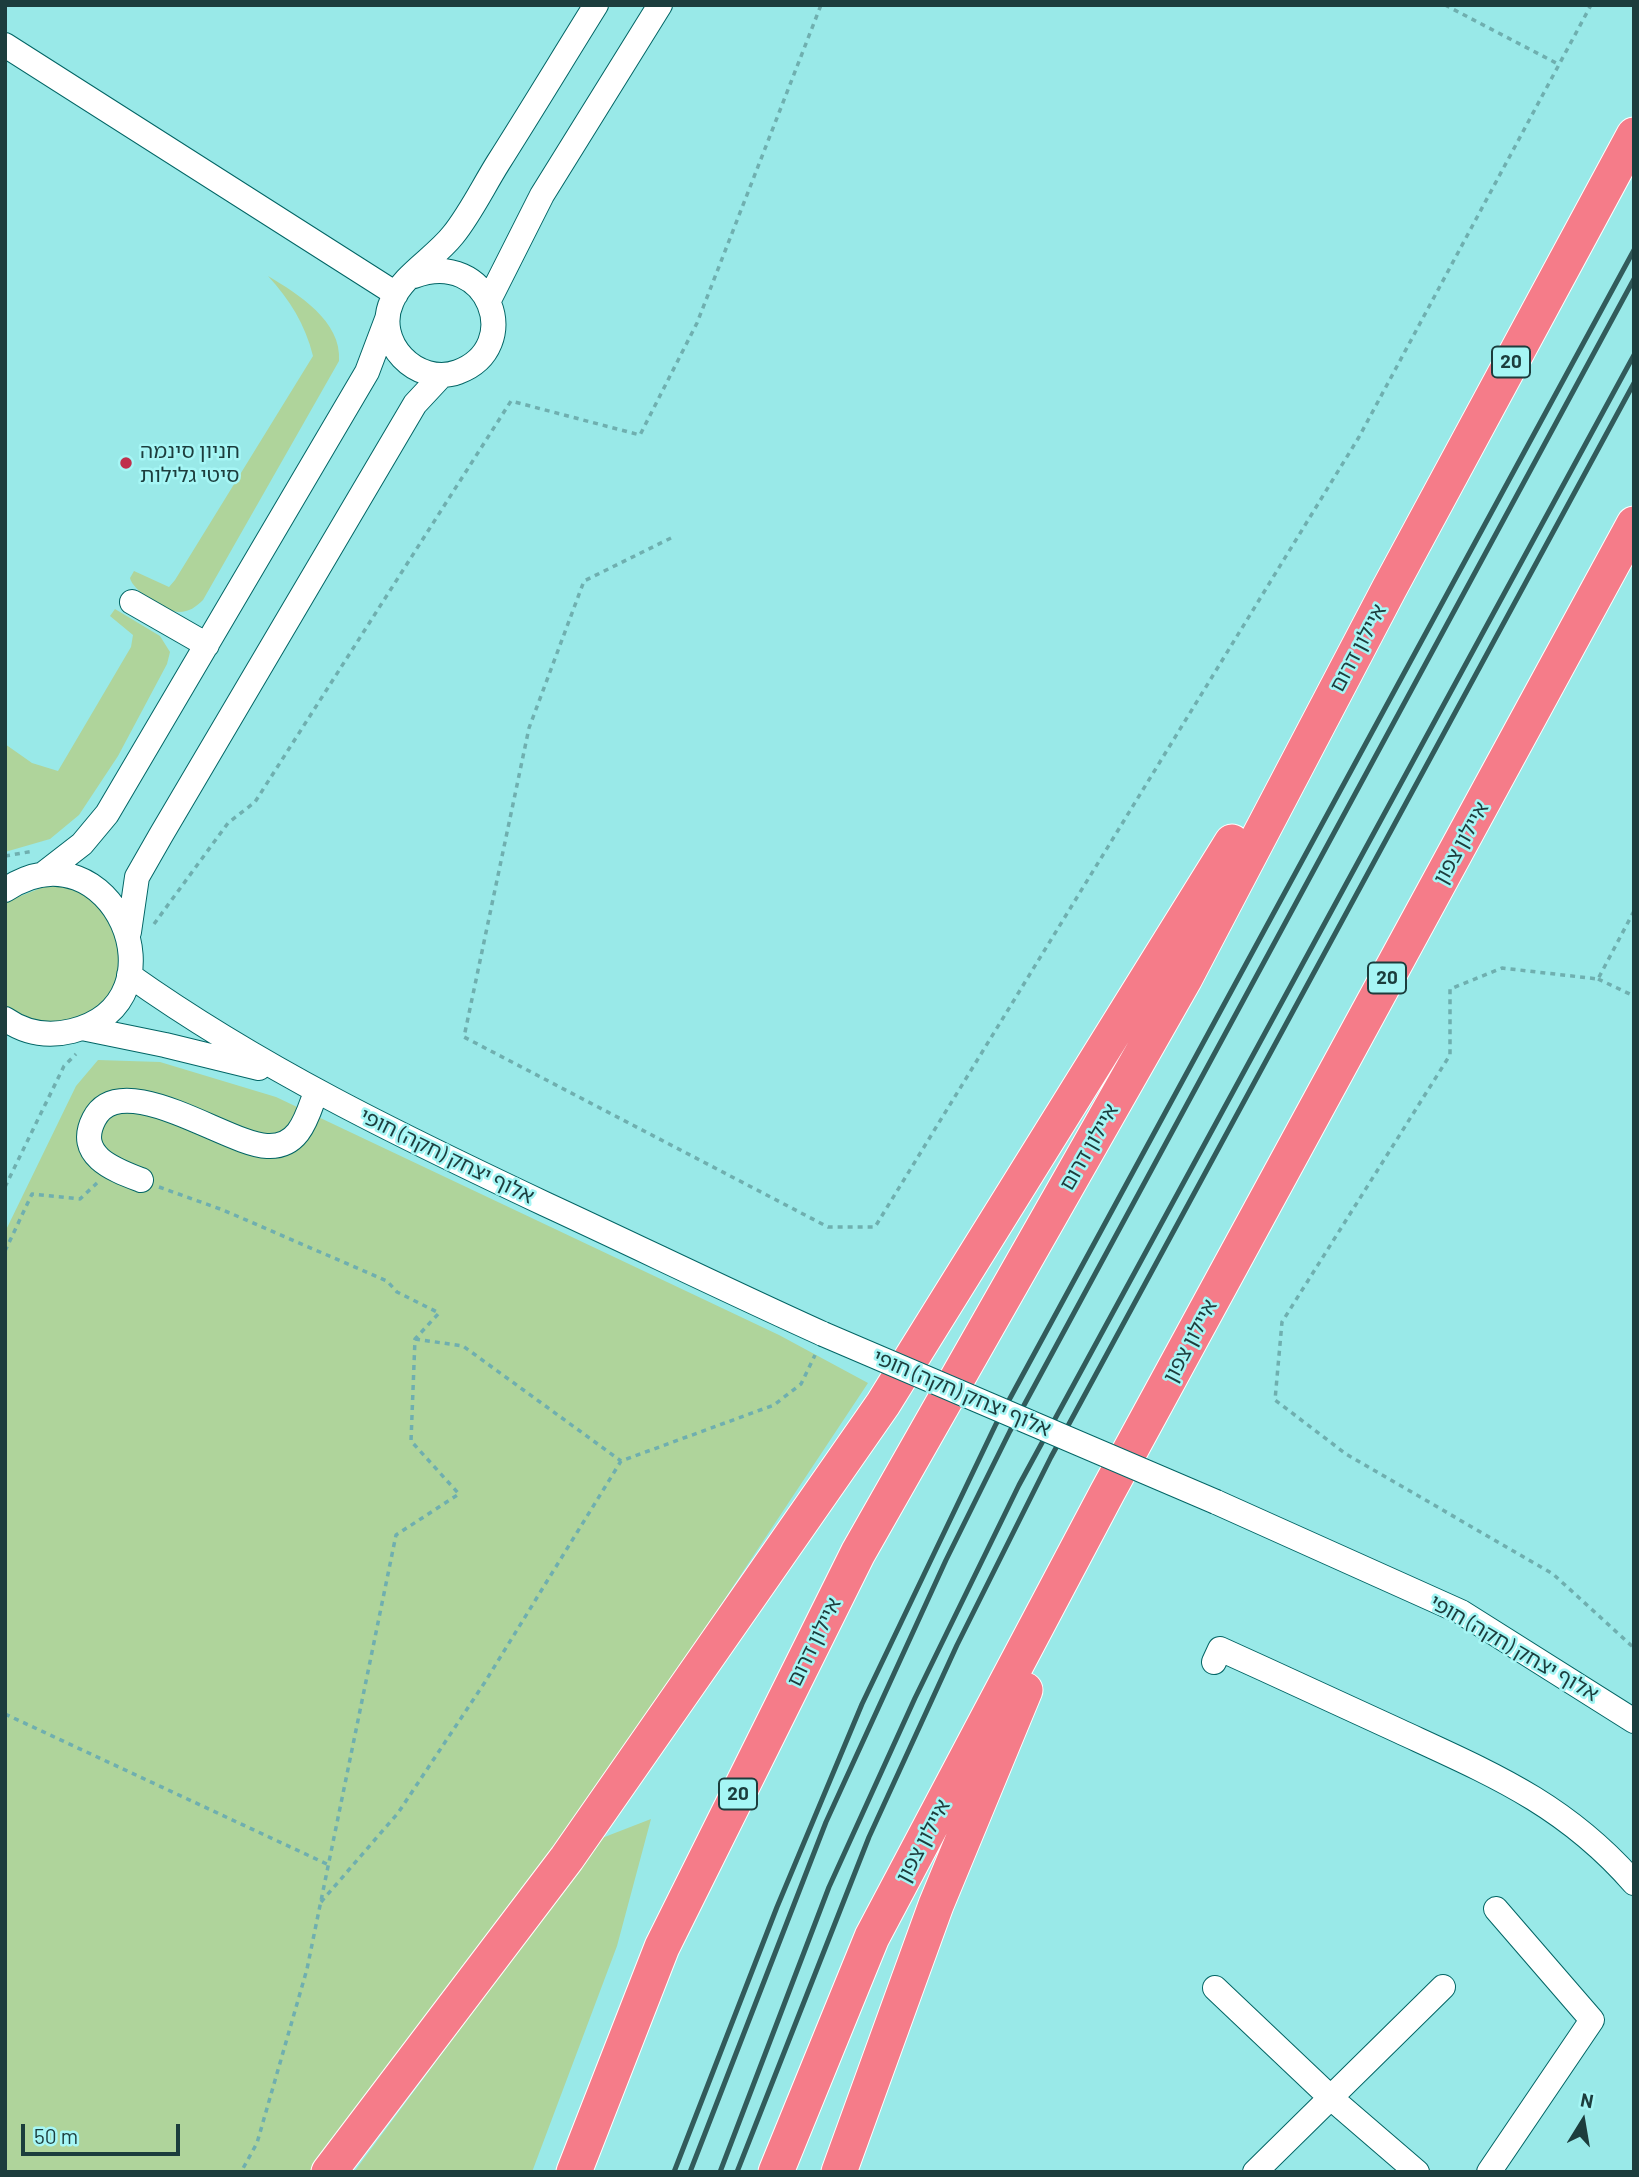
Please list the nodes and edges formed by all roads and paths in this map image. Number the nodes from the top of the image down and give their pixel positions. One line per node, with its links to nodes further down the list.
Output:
1 (596, 5): 9 (street)
2 (660, 5): 11 (street)
3 (821, 5): 22 (path)
4 (1445, 5): 7 (path)
5 (1591, 5): 7 (path)
6 (5, 45): 10 (street)
7 (1559, 64): 15 (path)
8 (1634, 135): 16 (highway, איילון דרום / 20)
9 (414, 276): 10 (street); 11 (street)
10 (396, 294): 12 (street)
11 (489, 300): 13 (street)
12 (387, 319): 13 (street); 18 (street)
13 (442, 375): 22 (street)
14 (1634, 524): 37 (highway, איילון צפון / 20)
15 (671, 538)
16 (1389, 589): 50 (highway); 51 (highway, איילון דרום / 20)
17 (132, 603): 18 (street)
18 (207, 645): 19 (street)
19 (42, 875): 20 (street); 22 (street)
20 (8, 885)
21 (1634, 911): 24 (path)
22 (139, 932): 23 (street)
23 (129, 975): 27 (street); 28 (street, אלוף יצחק (חקה) חופי)
24 (1598, 979): 25 (path); 38 (path)
25 (1634, 996)
26 (7, 1022): 27 (street)
27 (85, 1039): 28 (street, אלוף יצחק (חקה) חופי); 32 (path)
28 (284, 1074): 29 (street, אלוף יצחק (חקה) חופי)
29 (316, 1092): 30 (street); 34 (street, אלוף יצחק (חקה) חופי)
30 (109, 1168): 31 (street); 33 (path)
31 (141, 1180): 35 (path)
32 (5, 1187)
33 (5, 1251)
34 (823, 1334): 36 (path); 41 (street, אלוף יצחק (חקה) חופי, bridge)
35 (415, 1339): 36 (path); 42 (path)
36 (621, 1461): 44 (path)
37 (1107, 1493): 52 (highway, איילון צפון / 20); 53 (highway)
38 (1634, 1648)
39 (1214, 1662): 43 (street)
40 (5, 1714): 42 (path)
41 (1634, 1721)
42 (329, 1865): 44 (path)
43 (1634, 1883)
44 (321, 1902): 49 (path)
45 (1496, 1909): 56 (street)
46 (1443, 1987): 48 (street)
47 (1215, 1988): 48 (street)
48 (1331, 2098): 54 (street); 55 (street)
49 (242, 2172)
50 (329, 2172)
51 (574, 2172)
52 (776, 2172)
53 (839, 2172)
54 (1255, 2172)
55 (1416, 2172)
56 (1489, 2172)

